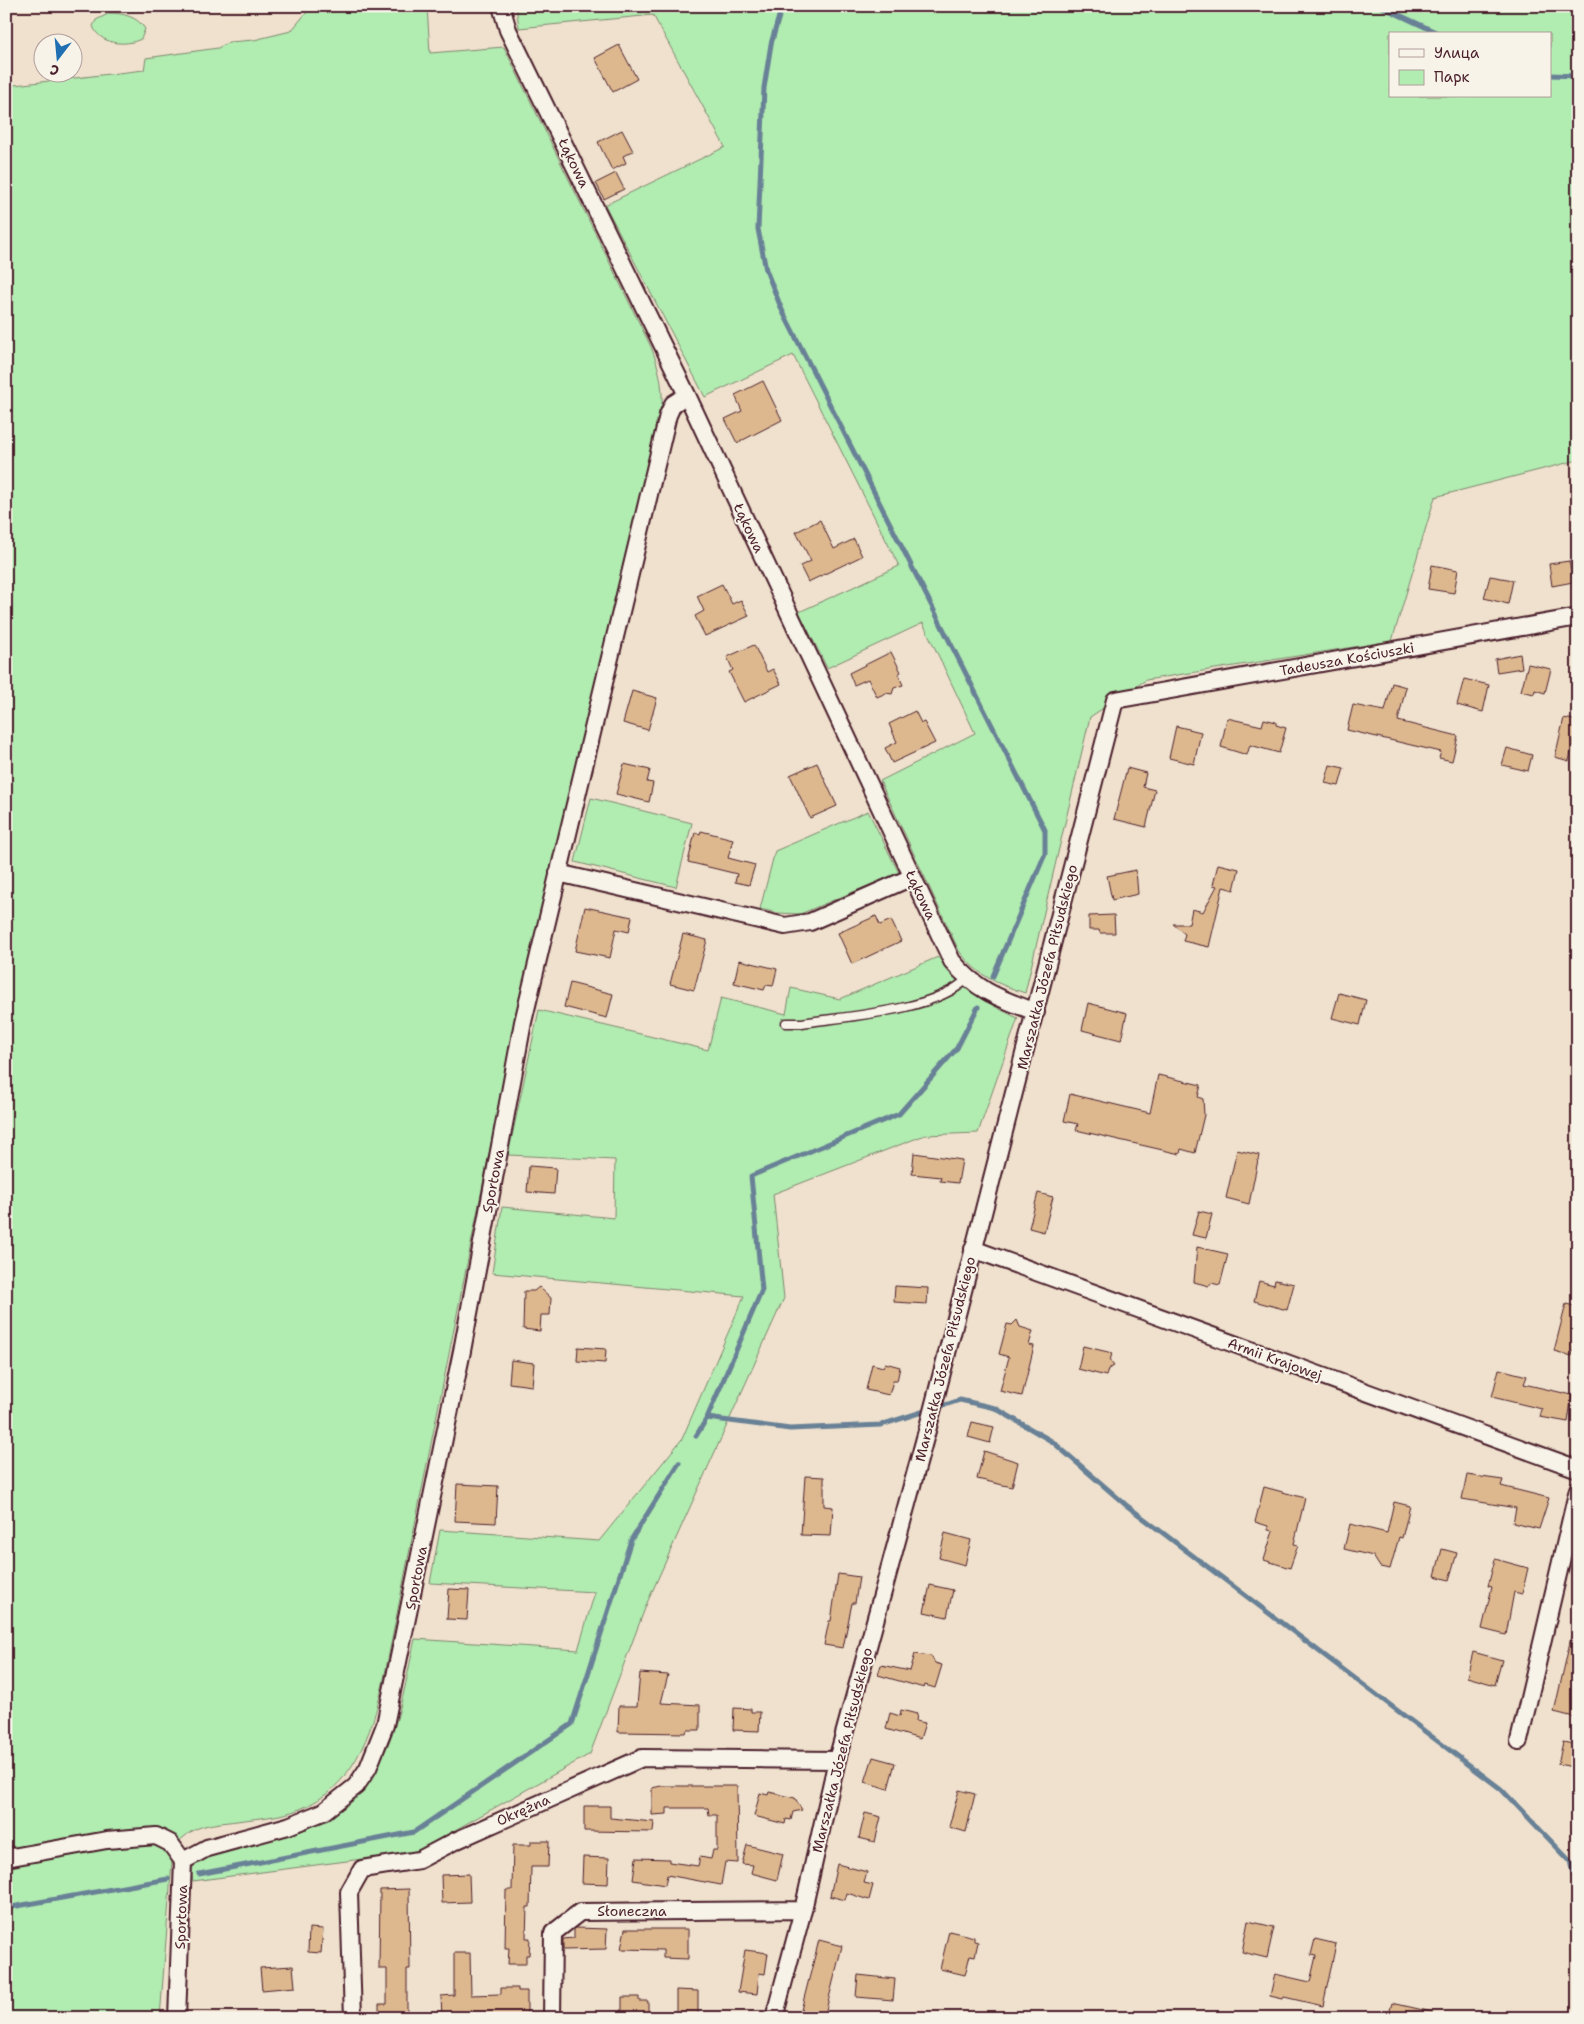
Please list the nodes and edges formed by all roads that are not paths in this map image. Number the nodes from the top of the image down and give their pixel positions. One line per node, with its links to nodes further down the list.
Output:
1 (501, 6): 2 (street, Łąkowa)
2 (687, 395): 5 (street, Sportowa); 6 (street, Łąkowa)
3 (1578, 618): 4 (street, Tadeusza Kościuszki)
4 (1115, 700): 8 (street, Marszałka Józefa Piłsudskiego)
5 (558, 873): 6 (street); 16 (street, Sportowa)
6 (912, 877): 7 (street, Łąkowa)
7 (967, 979): 8 (street, Łąkowa); 9 (lane)
8 (1036, 1012): 10 (street, Marszałka Józefa Piłsudskiego)
9 (786, 1023)
10 (973, 1249): 11 (street, Armii Krajowej); 14 (street, Marszałka Józefa Piłsudskiego)
11 (1578, 1469)
12 (1578, 1489): 13 (street)
13 (1519, 1741)
14 (837, 1760): 17 (street, Marszałka Józefa Piłsudskiego); 19 (street, Okrężna)
15 (6, 1854): 16 (street)
16 (183, 1861): 18 (street, Sportowa)
17 (803, 1910): 20 (street, Słoneczna); 21 (street, Marszałka Józefa Piłsudskiego)
18 (177, 2018)
19 (352, 2018)
20 (552, 2018)
21 (774, 2018)

